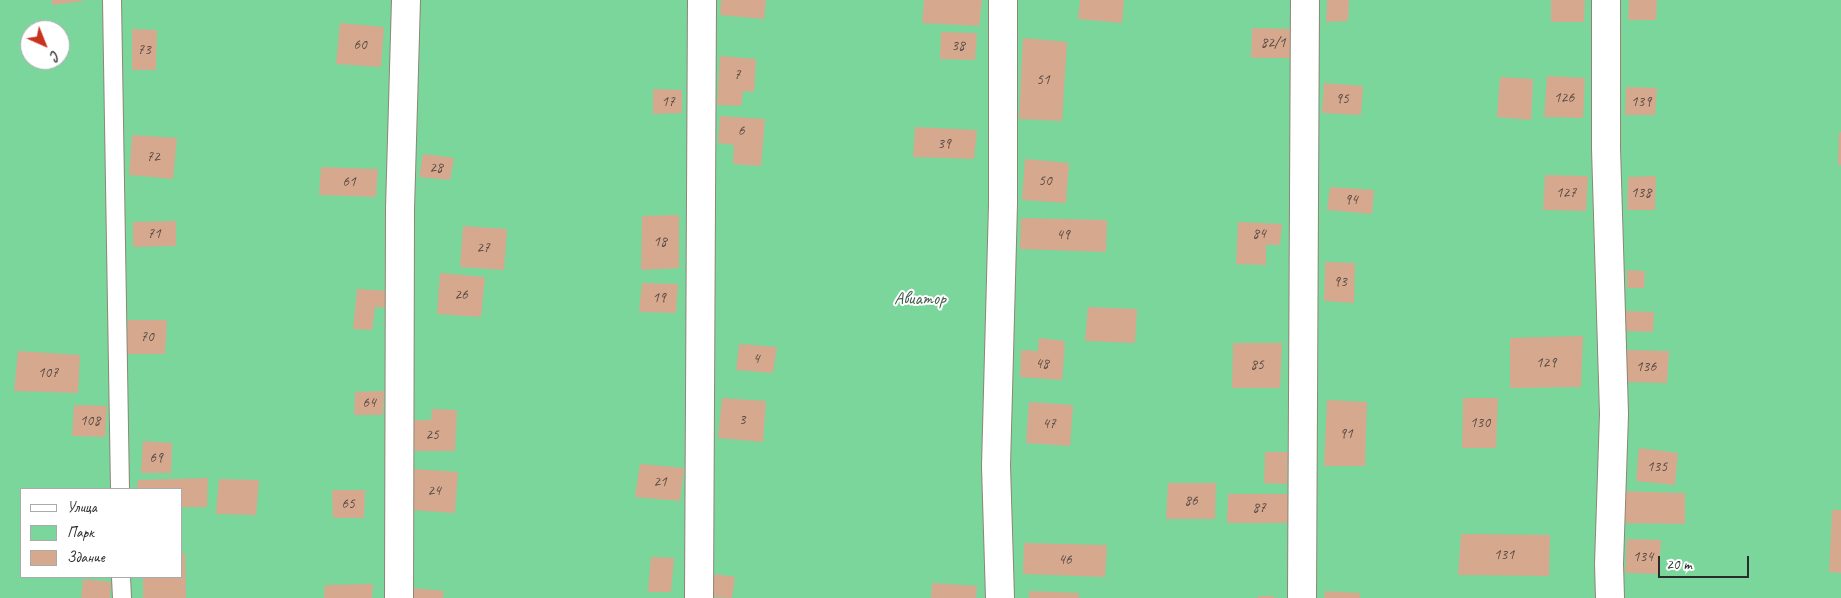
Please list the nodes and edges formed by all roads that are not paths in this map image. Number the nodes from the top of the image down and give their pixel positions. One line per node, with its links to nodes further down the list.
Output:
1 (112, 0): 7 (lane)
2 (406, 0): 10 (street)
3 (702, 0): 11 (street)
4 (1003, 0): 12 (street)
5 (1305, 0): 13 (street)
6 (1606, 0): 14 (street)
7 (120, 488)
8 (121, 578): 9 (lane)
9 (122, 598)
10 (399, 598)
11 (698, 598)
12 (1000, 598)
13 (1302, 598)
14 (1610, 598)

